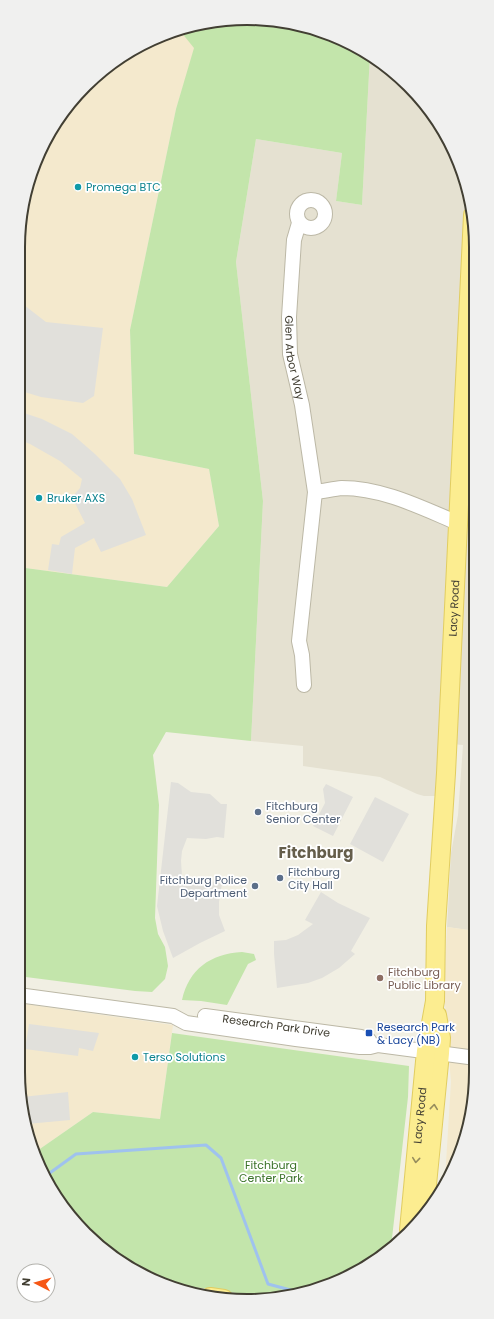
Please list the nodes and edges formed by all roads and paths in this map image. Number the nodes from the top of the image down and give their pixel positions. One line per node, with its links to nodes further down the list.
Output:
1 (299, 223): 3 (street, Glen Arbor Way)
2 (469, 311): 4 (main road, Lacy Road)
3 (315, 492): 4 (street); 5 (street, Glen Arbor Way)
4 (458, 523): 7 (main road, Lacy Road)
5 (304, 685)
6 (25, 996): 7 (street, Research Park Drive)
7 (433, 1052): 8 (street, Research Park Drive); 9 (main road, Lacy Road, one-way to 7); 10 (main road, Lacy Road, one-way to 10)
8 (469, 1057)
9 (425, 1205)
10 (409, 1224)

